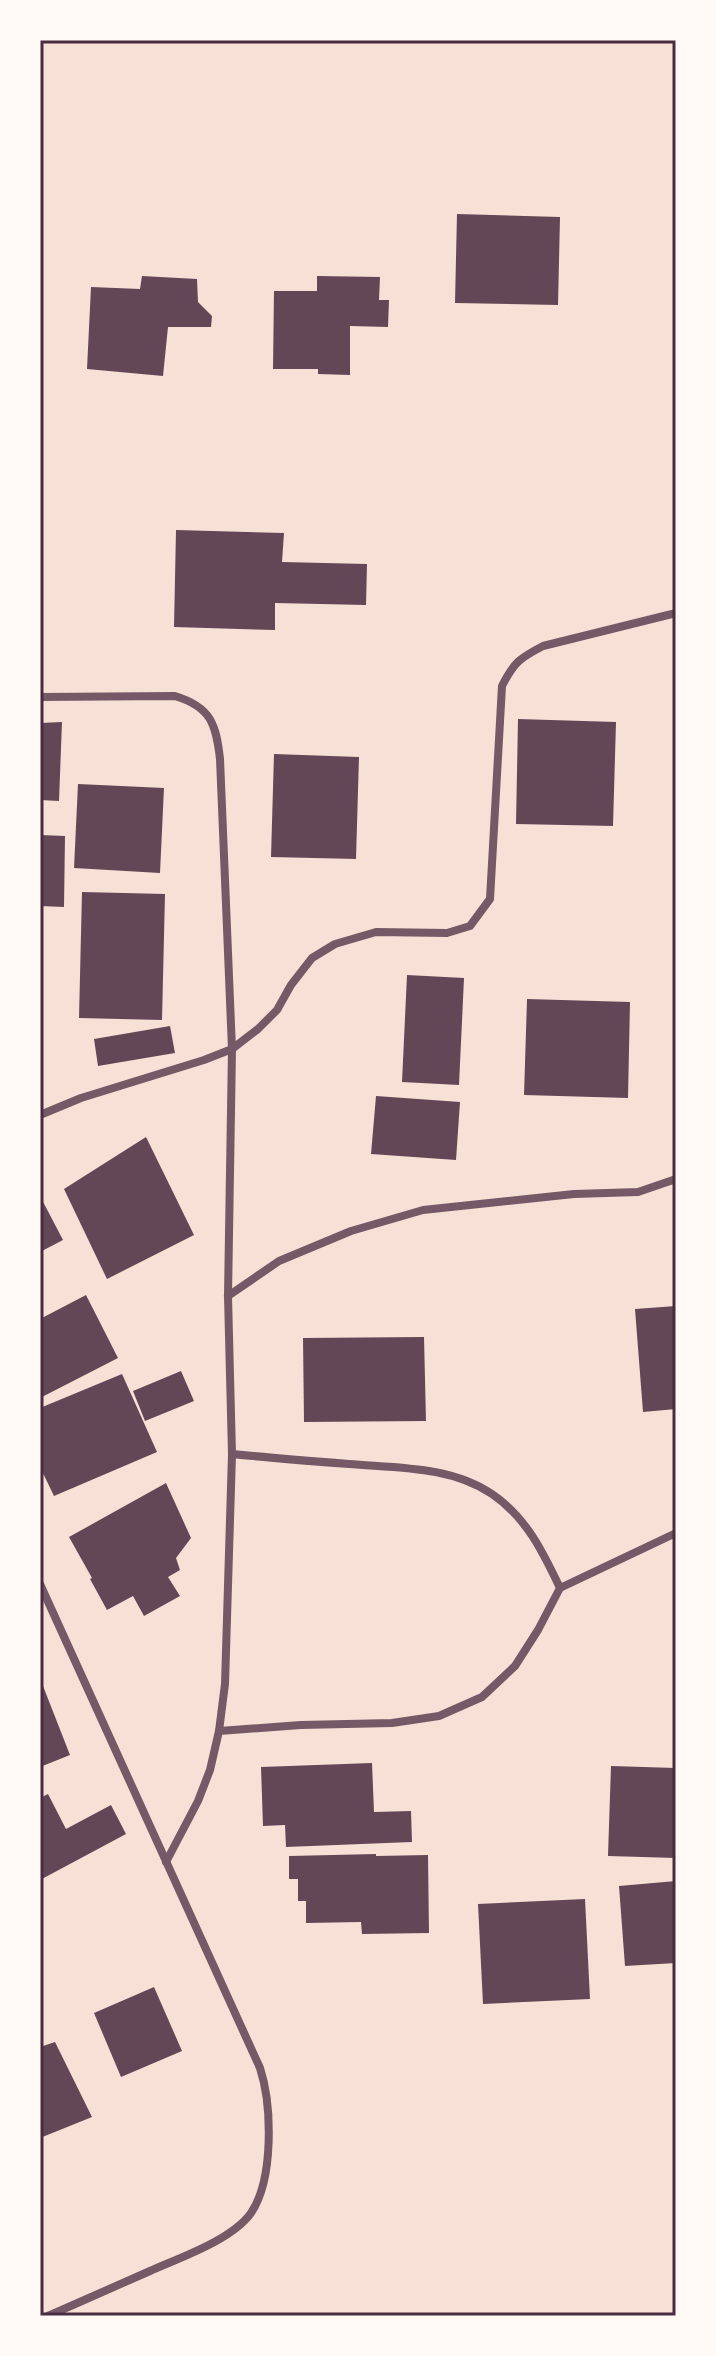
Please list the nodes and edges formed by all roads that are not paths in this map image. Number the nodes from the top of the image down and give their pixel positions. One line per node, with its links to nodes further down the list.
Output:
1 (676, 613): 3 (street)
2 (40, 697): 3 (street)
3 (232, 1049): 4 (street); 6 (street)
4 (40, 1115)
5 (676, 1179): 6 (street)
6 (228, 1296): 7 (street)
7 (232, 1454): 10 (street); 11 (street)
8 (676, 1533): 10 (street)
9 (40, 1584): 12 (street)
10 (560, 1588): 11 (street)
11 (219, 1731): 12 (street)
12 (166, 1862): 13 (street)
13 (48, 2316)

